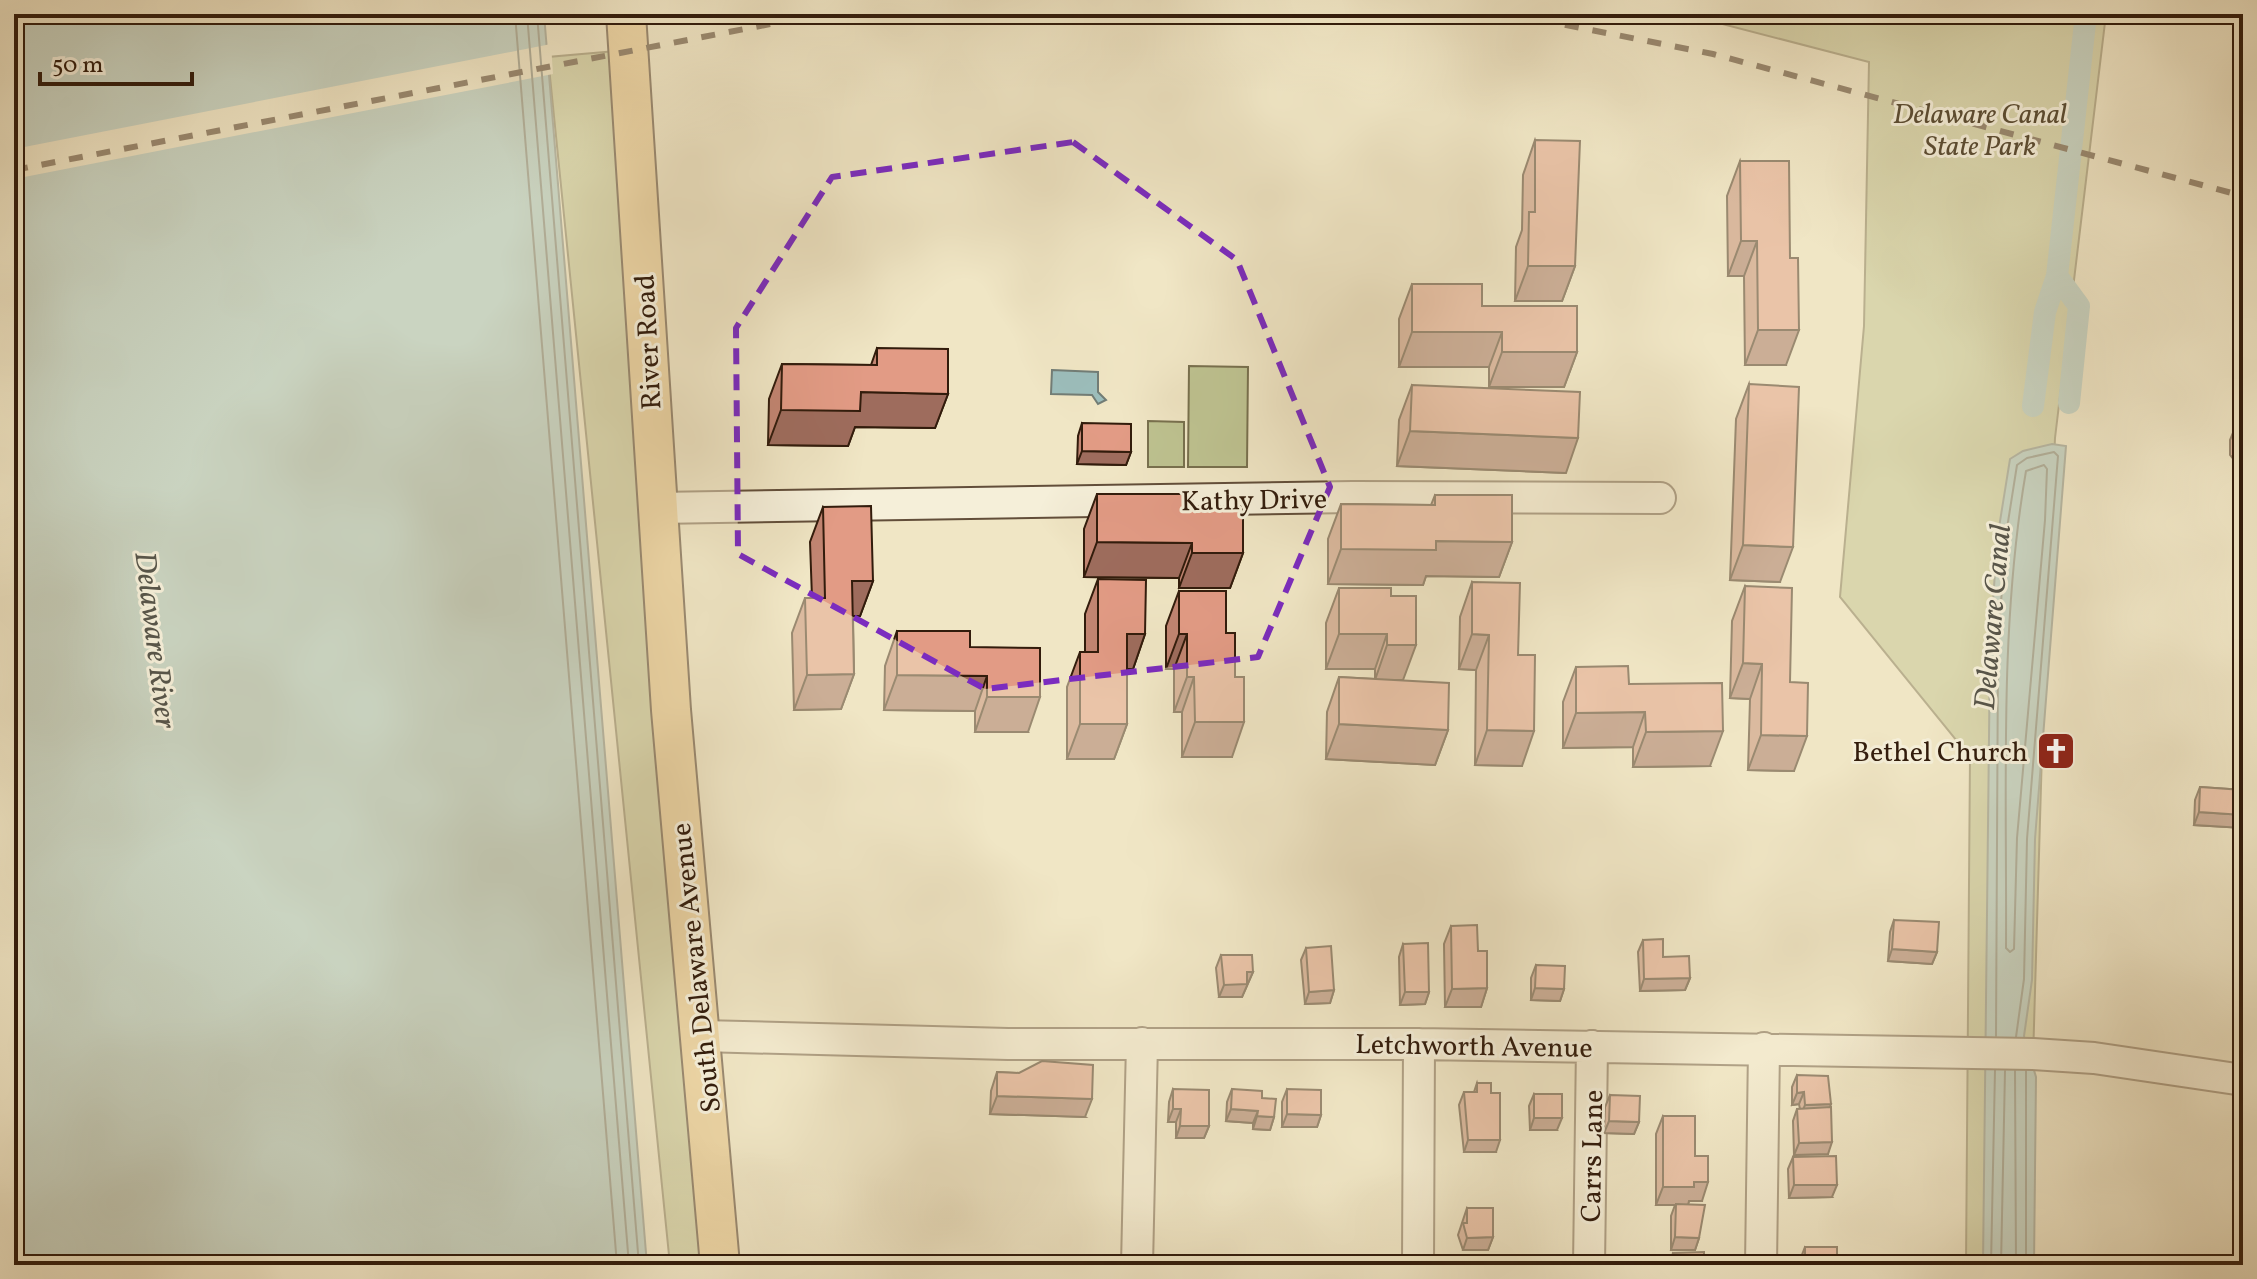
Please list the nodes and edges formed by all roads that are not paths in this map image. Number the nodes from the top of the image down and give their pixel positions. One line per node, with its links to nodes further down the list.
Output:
1 (626, 14): 3 (main road, River Road)
2 (1660, 498): 3 (street, Kathy Drive)
3 (657, 508): 4 (main road, River Road)
4 (668, 671): 5 (main road, South Delaware Avenue)
5 (702, 1036): 6 (street, Letchworth Avenue); 11 (main road, South Delaware Avenue)
6 (1142, 1043): 7 (street, Letchworth Avenue); 12 (street)
7 (1419, 1044): 8 (street, Letchworth Avenue); 13 (street)
8 (1592, 1046): 9 (street, Letchworth Avenue); 14 (street, Carrs Lane)
9 (1764, 1048): 10 (street, Letchworth Avenue); 15 (street)
10 (2243, 1080)
11 (720, 1265)
12 (1137, 1265)
13 (1418, 1265)
14 (1589, 1265)
15 (1761, 1265)

